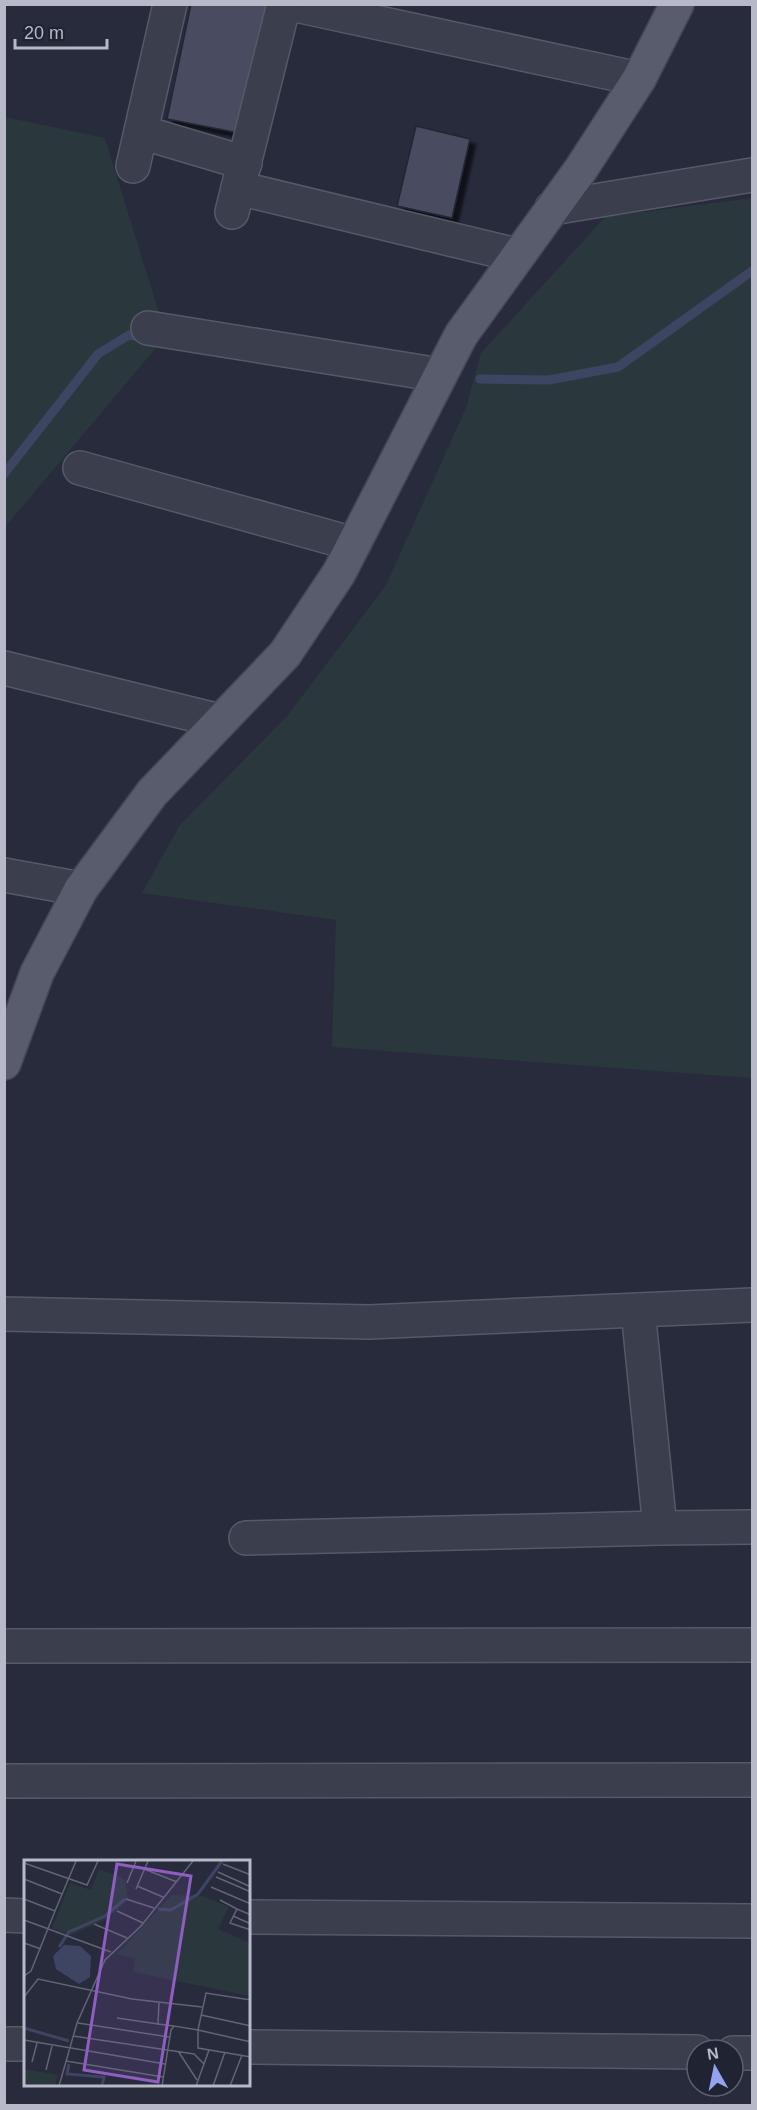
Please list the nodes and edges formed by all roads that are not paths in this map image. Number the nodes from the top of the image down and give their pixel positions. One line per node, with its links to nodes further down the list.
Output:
1 (170, 4): 6 (street)
2 (284, 4): 9 (street)
3 (291, 4): 5 (street)
4 (677, 4): 5 (main road)
5 (639, 79): 10 (main road)
6 (141, 132): 7 (street); 9 (street)
7 (133, 166)
8 (753, 175): 10 (street)
9 (238, 188): 11 (street)
10 (552, 208): 11 (main road)
11 (516, 255): 13 (main road)
12 (148, 328): 13 (street)
13 (440, 375): 15 (main road)
14 (80, 468): 15 (street)
15 (354, 544): 17 (main road)
16 (4, 668): 17 (street)
17 (220, 721): 19 (main road)
18 (4, 875): 19 (street)
19 (81, 889): 20 (main road)
20 (4, 1063)
21 (753, 1305): 22 (street)
22 (638, 1310): 23 (street); 25 (street)
23 (4, 1314)
24 (753, 1527): 25 (street)
25 (660, 1528): 26 (street)
26 (246, 1538)
27 (753, 1645): 28 (street)
28 (4, 1646)
29 (753, 1780): 30 (street)
30 (4, 1781)
31 (4, 1915): 32 (street)
32 (24, 1916)
33 (250, 1917): 34 (street)
34 (753, 1922)
35 (4, 2044): 36 (street)
36 (24, 2044)
37 (250, 2047): 38 (street)
38 (685, 2052)

